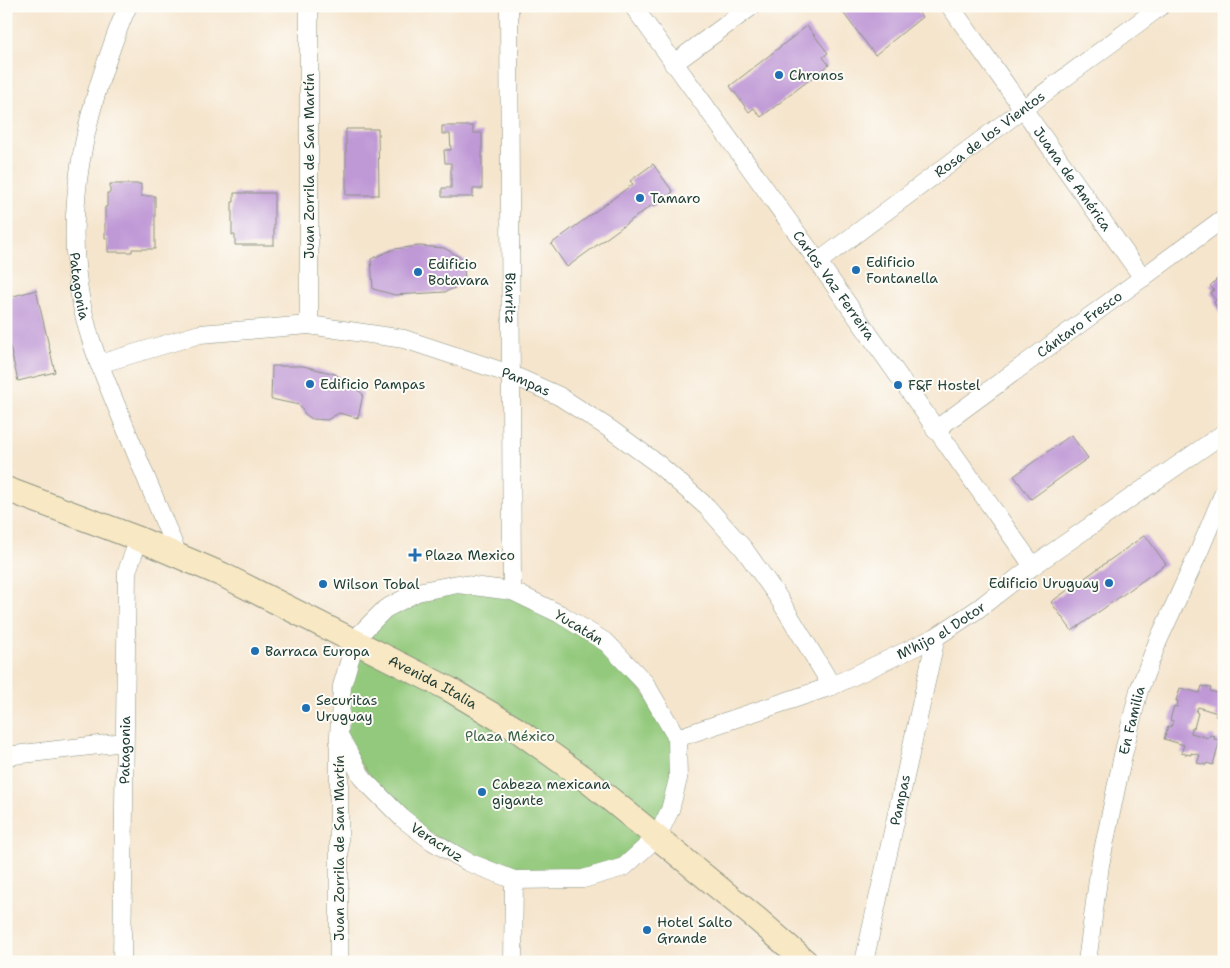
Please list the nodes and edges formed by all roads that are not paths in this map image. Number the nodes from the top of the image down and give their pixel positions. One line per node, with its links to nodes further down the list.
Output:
1 (128, 6): 14 (street, Patagonia)
2 (309, 6): 13 (street, Juan Zorrila de San Martín)
3 (509, 6): 15 (street, Biarritz)
4 (633, 6): 8 (street, Carlos Vaz Ferreira)
5 (752, 6): 8 (street)
6 (950, 6): 9 (street, Juana de América)
7 (1161, 6): 9 (street, Rosa de los Vientos)
8 (674, 64): 11 (street, Carlos Vaz Ferreira)
9 (1024, 108): 11 (street, Rosa de los Vientos); 12 (street, Juana de América)
10 (1224, 218): 12 (street, Cántaro Fresco)
11 (818, 262): 16 (street, Carlos Vaz Ferreira)
12 (1143, 278): 16 (street, Cántaro Fresco)
13 (309, 326): 14 (street, Pampas); 15 (street, Pampas)
14 (99, 364): 21 (street, Patagonia)
15 (510, 374): 23 (street, Biarritz); 26 (street, Pampas)
16 (935, 430): 22 (street, Carlos Vaz Ferreira)
17 (1224, 433): 22 (street, M'hijo el Dotor)
18 (6, 489): 20 (street, Avenida Italia)
19 (1224, 492): 38 (street, En Familia)
20 (139, 539): 21 (street, Avenida Italia); 29 (street, Patagonia)
21 (178, 555): 25 (street, Avenida Italia)
22 (1033, 566): 24 (street, M'hijo el Dotor)
23 (512, 591): 25 (street, Yucatán); 28 (street, Yucatán)
24 (936, 637): 26 (street, M'hijo el Dotor); 37 (street, Pampas)
25 (355, 642): 27 (street); 31 (street, Avenida Italia)
26 (832, 686): 28 (street, M'hijo el Dotor)
27 (339, 735): 32 (street, Veracruz); 34 (street, Juan Zorrila de San Martín)
28 (677, 738): 31 (street, Yucatán)
29 (124, 742): 30 (street); 33 (street, Patagonia)
30 (6, 756)
31 (657, 837): 32 (street, Veracruz); 36 (street, Avenida Italia)
32 (514, 880): 35 (street)
33 (122, 962)
34 (339, 962)
35 (513, 962)
36 (806, 962)
37 (864, 962)
38 (1087, 962)

